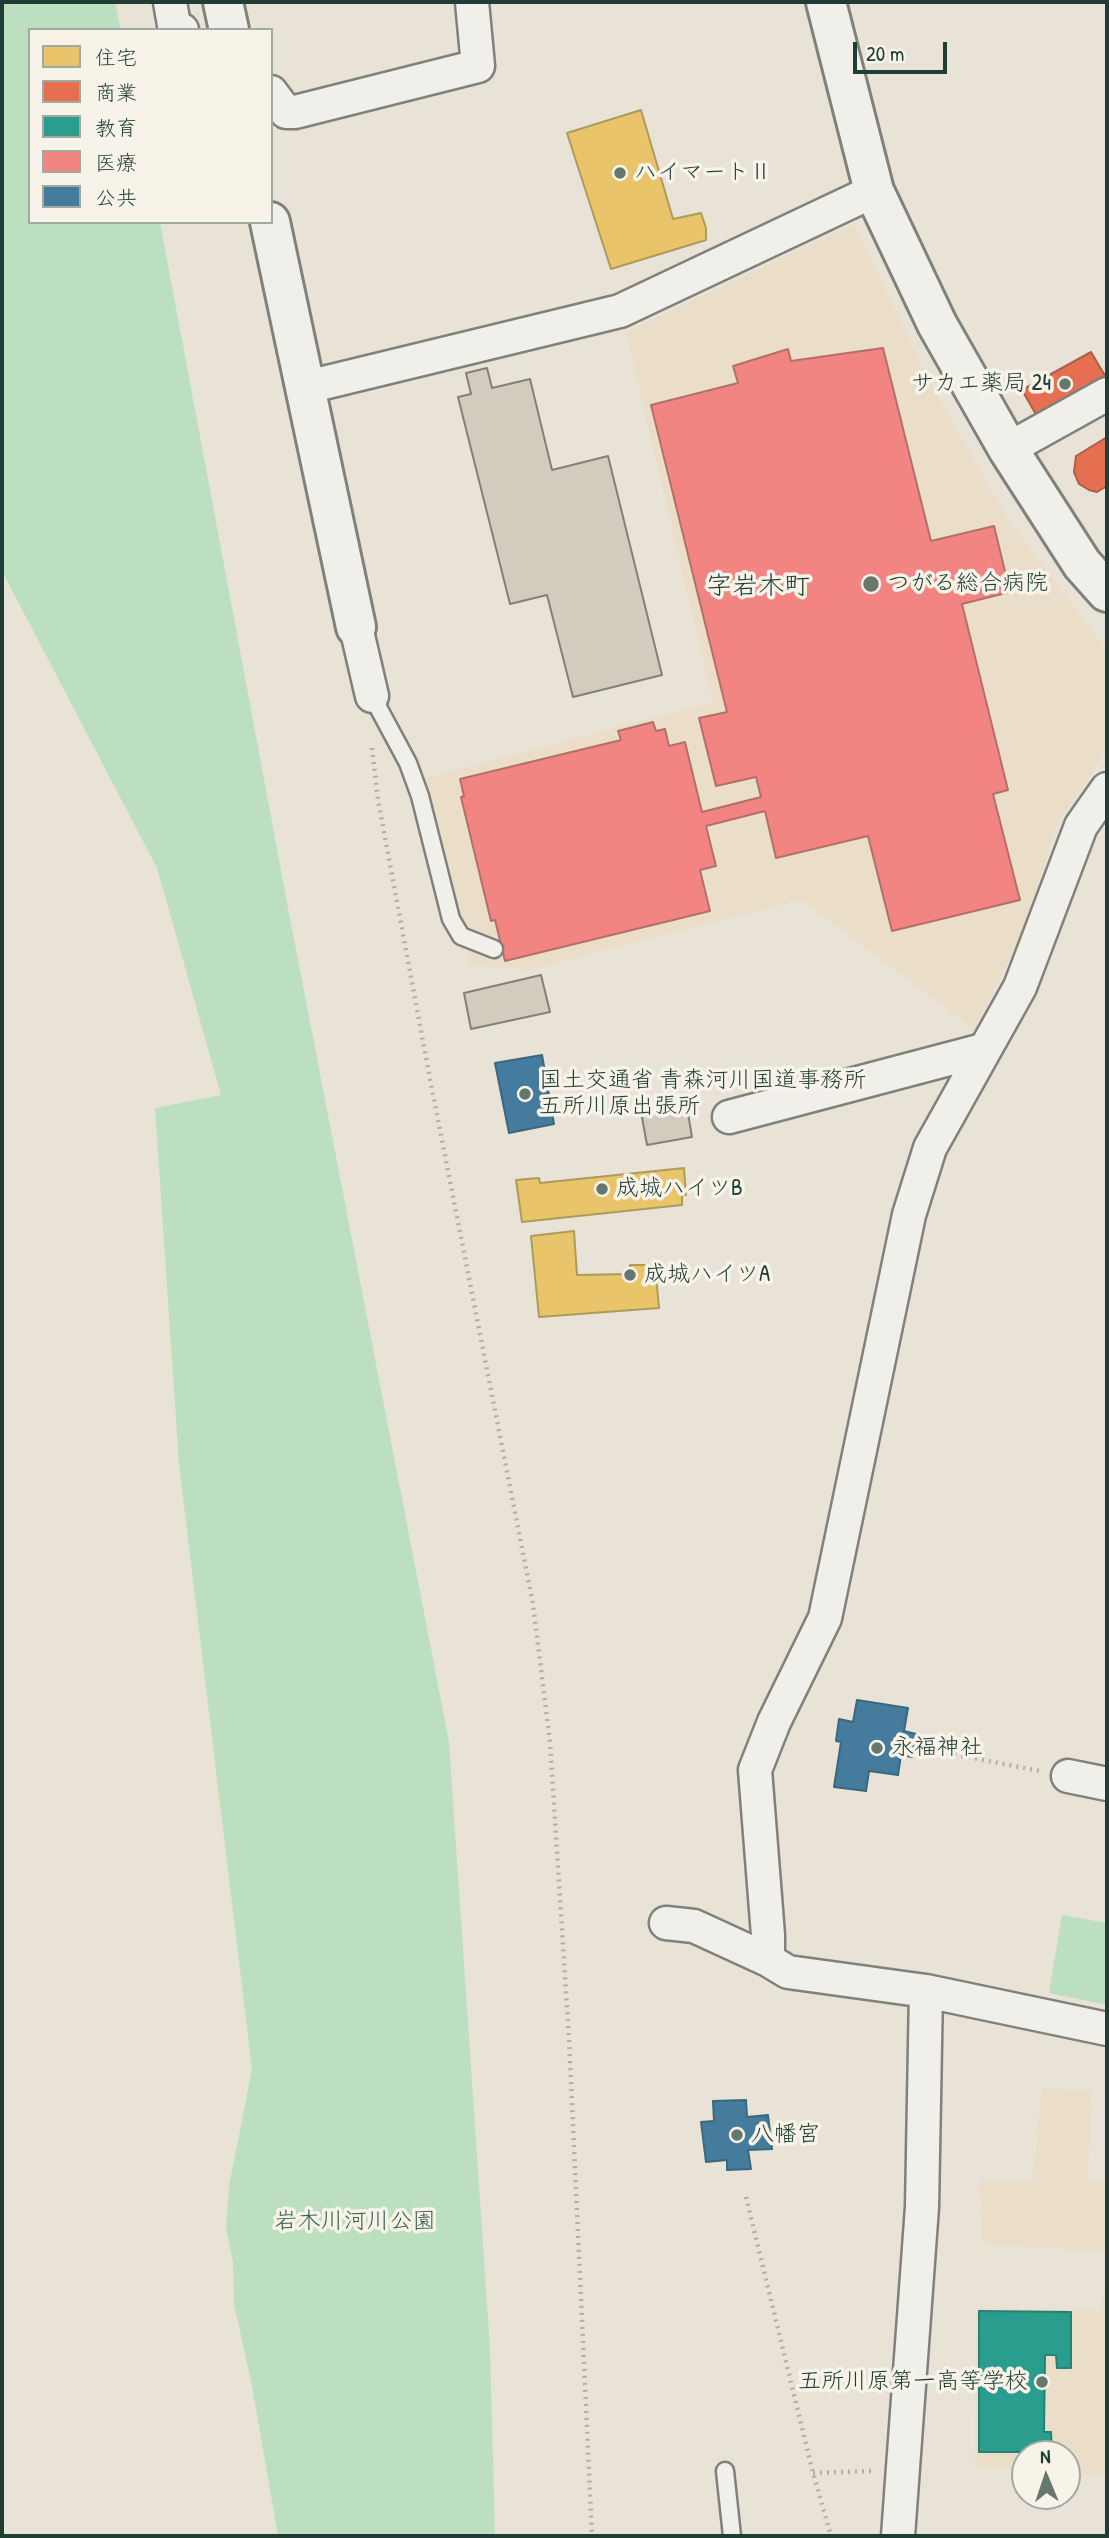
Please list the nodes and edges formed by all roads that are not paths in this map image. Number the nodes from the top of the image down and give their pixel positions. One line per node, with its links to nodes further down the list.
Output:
1 (170, 2): 5 (street)
2 (223, 2): 6 (street)
3 (471, 2): 7 (street)
4 (826, 2): 8 (street)
5 (178, 28)
6 (229, 28)
7 (273, 96)
8 (874, 191): 10 (street); 12 (street)
9 (270, 224): 10 (street)
10 (307, 387): 14 (street)
11 (1107, 394): 12 (street)
12 (1008, 449): 13 (street)
13 (1107, 593)
14 (356, 627): 15 (street)
15 (372, 696): 17 (lane)
16 (1107, 789): 18 (street)
17 (494, 949)
18 (983, 1050): 19 (street); 23 (street)
19 (729, 1117)
20 (1068, 1776): 21 (street)
21 (1107, 1784)
22 (666, 1923): 23 (street)
23 (768, 1960): 24 (street)
24 (926, 1991): 25 (street); 28 (street)
25 (1107, 2029)
26 (725, 2471): 27 (lane)
27 (732, 2536)
28 (898, 2536)

